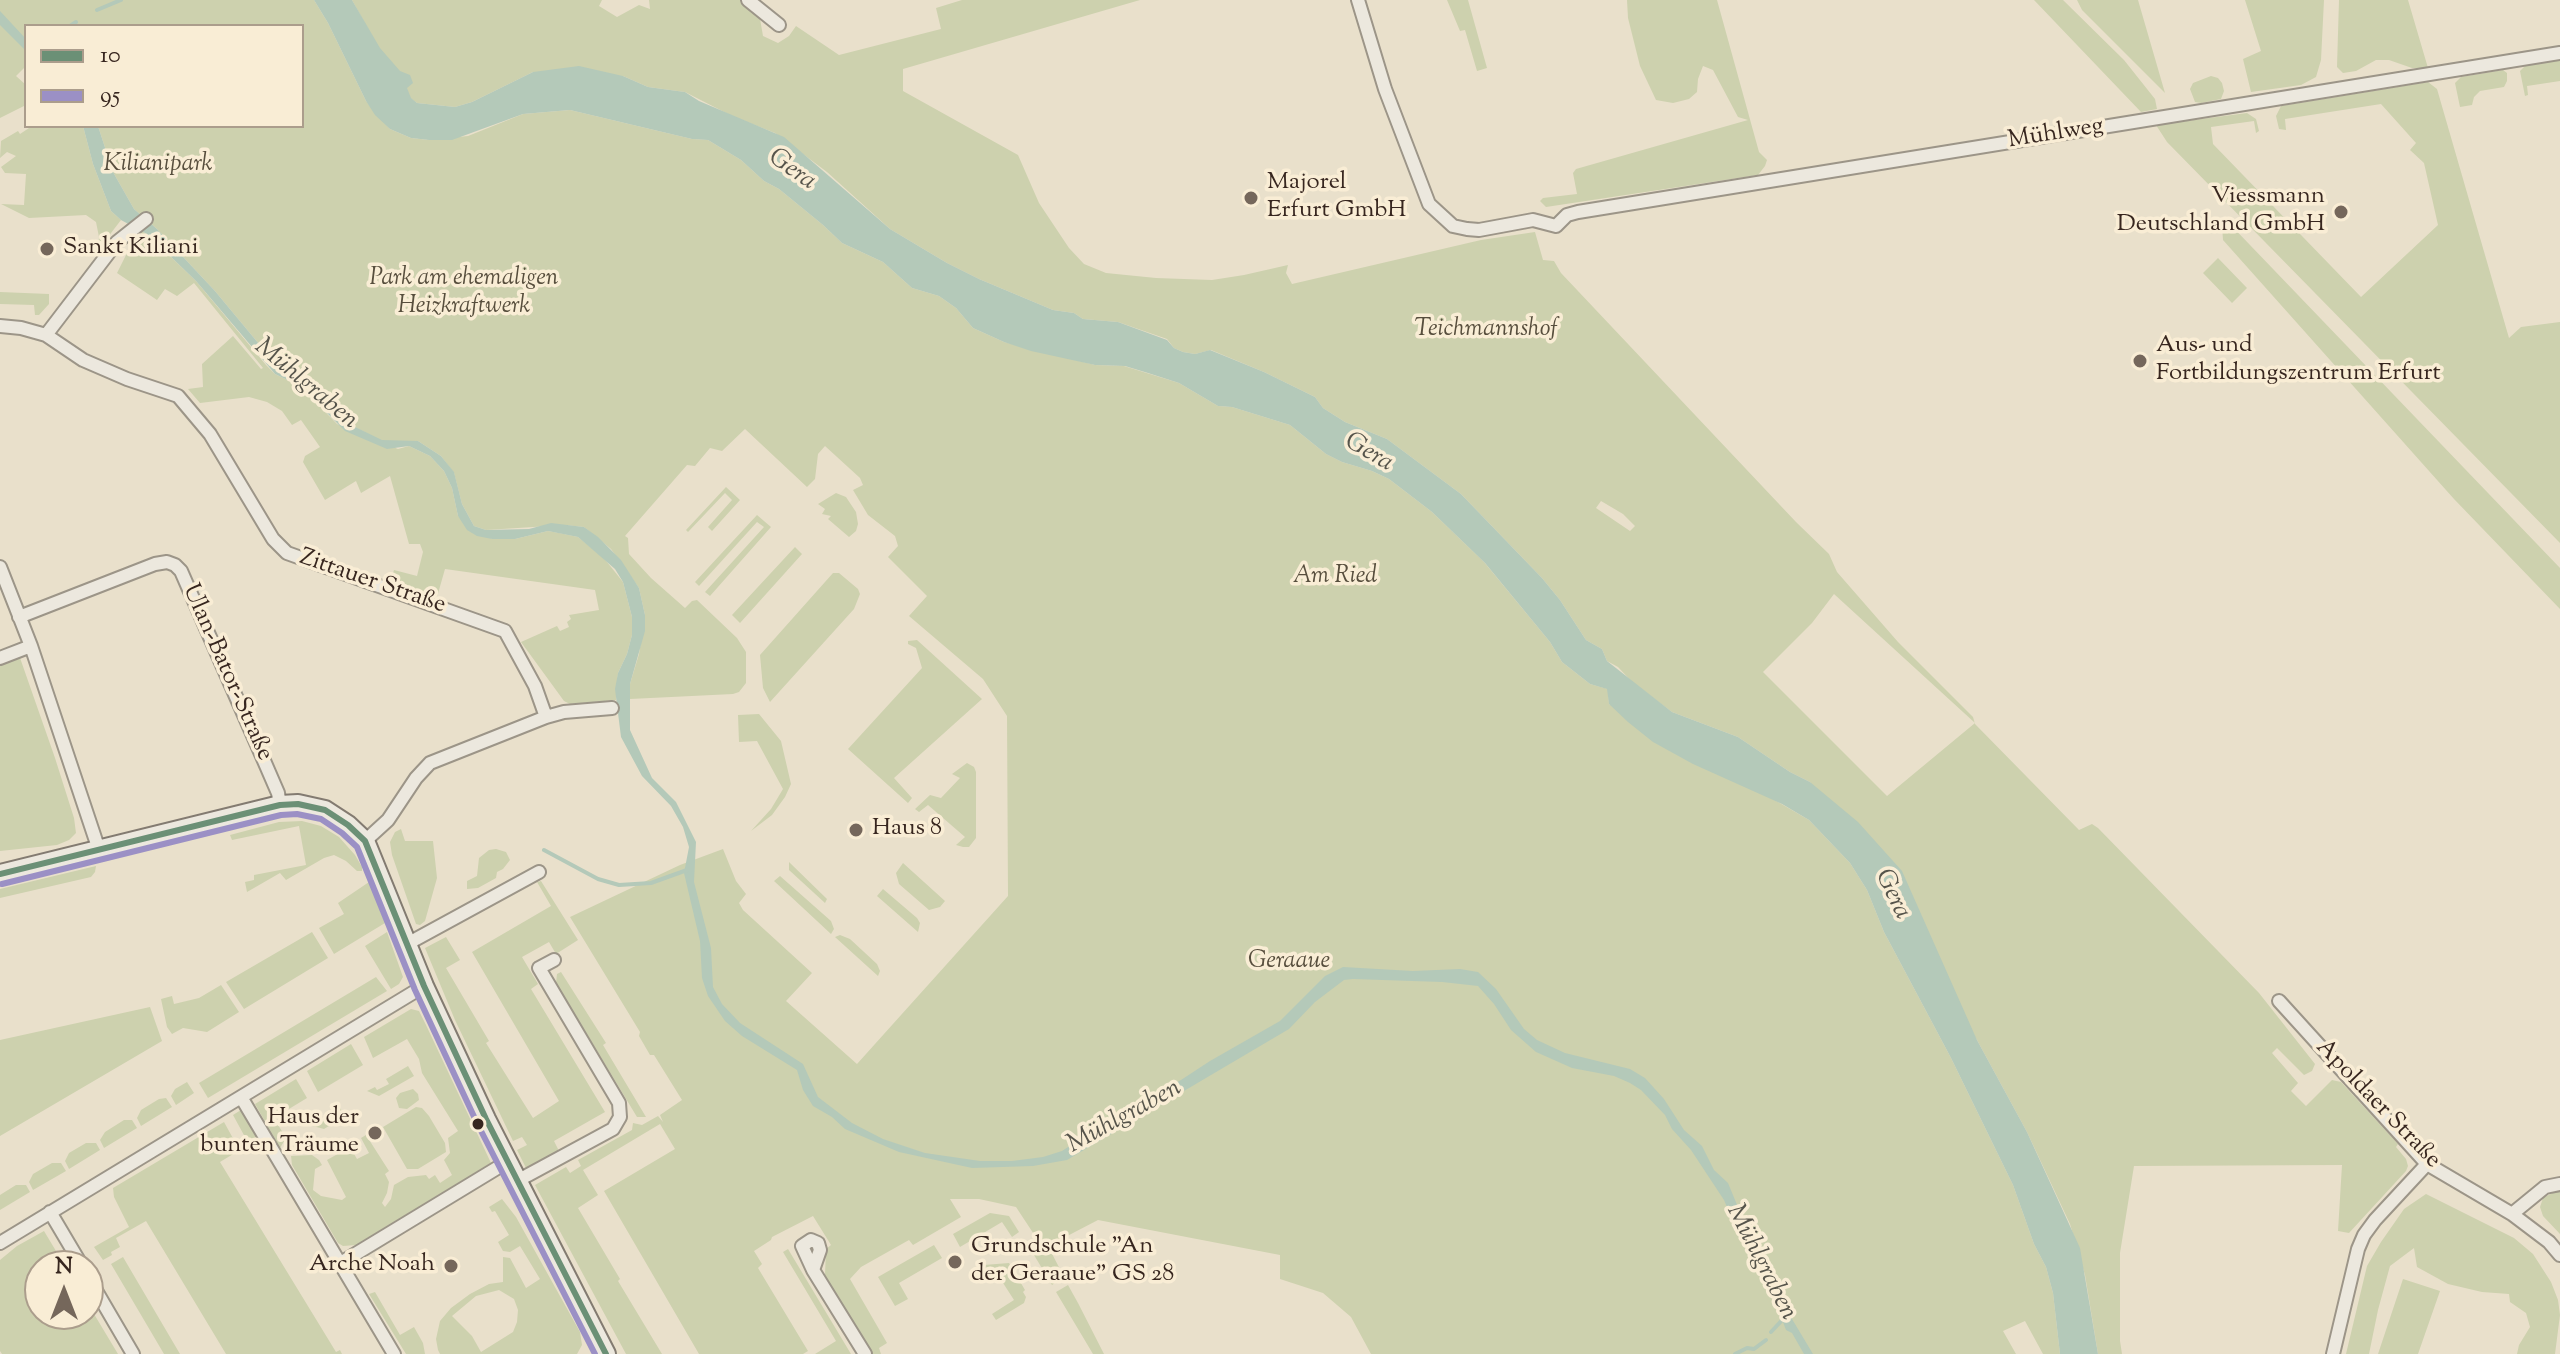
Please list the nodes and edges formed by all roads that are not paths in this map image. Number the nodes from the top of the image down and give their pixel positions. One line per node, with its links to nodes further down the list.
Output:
1 (748, 0): 3 (street)
2 (1358, 0): 4 (street, Mühlweg)
3 (779, 25)
4 (2560, 53)
5 (146, 219): 7 (street)
6 (0, 326): 7 (street, Zittauer Straße)
7 (46, 335): 13 (street, Zittauer Straße)
8 (0, 567): 9 (street)
9 (19, 617): 10 (street); 14 (street, Ulan-Bator-Straße)
10 (31, 646): 11 (street); 16 (street)
11 (0, 658)
12 (612, 708): 13 (street)
13 (546, 717): 15 (street)
14 (280, 805): 15 (street); 16 (street)
15 (365, 841): 19 (street)
16 (99, 850): 18 (street)
17 (539, 872): 19 (street)
18 (0, 874)
19 (407, 944): 21 (street)
20 (554, 960): 26 (street)
21 (424, 986): 23 (street); 24 (street)
22 (2279, 1001): 25 (street, Apoldaer Straße)
23 (241, 1097): 28 (street); 33 (street)
24 (507, 1162): 26 (street); 33 (street)
25 (2427, 1164): 29 (street, Apoldaer Straße); 40 (street)
26 (517, 1181): 38 (street)
27 (2560, 1184): 29 (street)
28 (50, 1212): 30 (street); 31 (street)
29 (2512, 1214): 32 (street, Apoldaer Straße)
30 (0, 1243)
31 (73, 1250)
32 (2560, 1255)
33 (339, 1264): 37 (street)
34 (813, 1270): 39 (street)
35 (104, 1304): 36 (street)
36 (133, 1354)
37 (394, 1354)
38 (606, 1354)
39 (865, 1354)
40 (2333, 1354)

